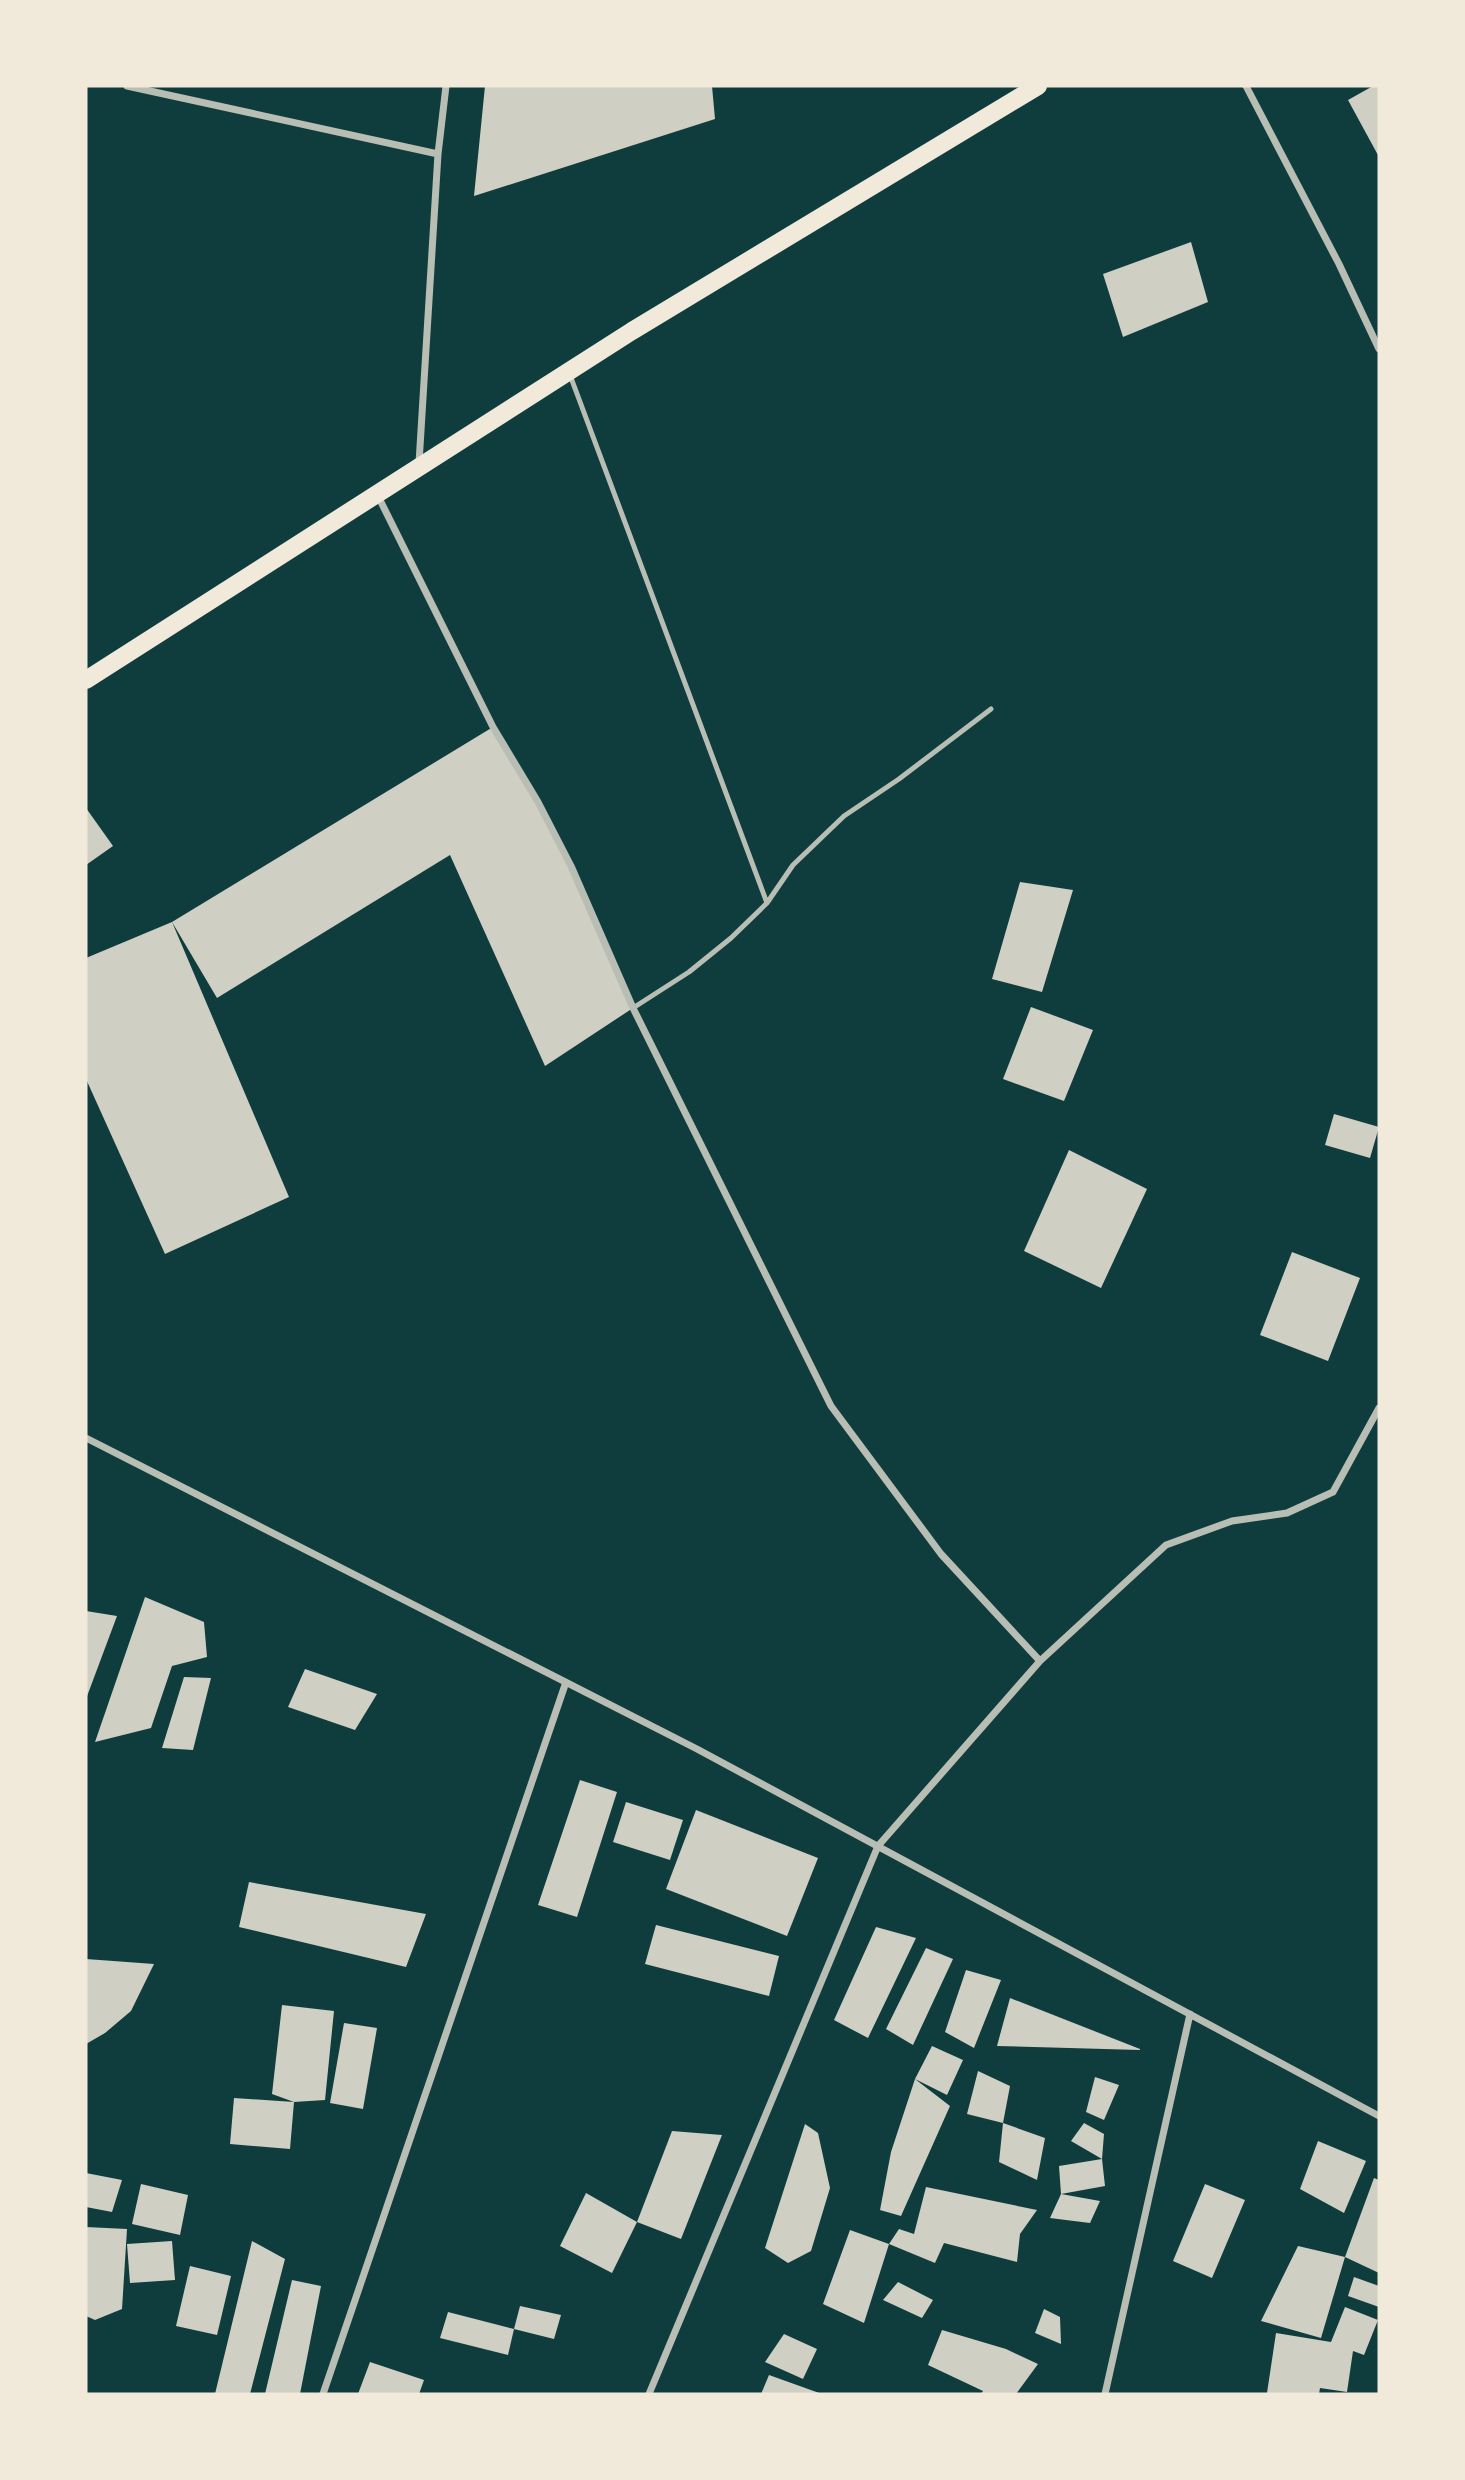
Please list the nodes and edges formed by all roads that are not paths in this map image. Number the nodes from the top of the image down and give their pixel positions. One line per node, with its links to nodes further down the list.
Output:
1 (127, 86): 5 (street)
2 (446, 86): 5 (street)
3 (1038, 86): 7 (main road)
4 (1246, 86): 6 (street)
5 (438, 154): 8 (street)
6 (1379, 349)
7 (569, 371): 8 (main road); 12 (lane)
8 (419, 467): 9 (main road)
9 (377, 494): 10 (main road); 13 (street)
10 (86, 680)
11 (991, 709): 12 (lane)
12 (767, 903): 13 (lane)
13 (633, 1008): 16 (street)
14 (1379, 1408): 16 (street)
15 (86, 1438): 17 (street)
16 (1040, 1661): 18 (street)
17 (566, 1682): 18 (street); 21 (street)
18 (878, 1846): 19 (street); 22 (street)
19 (1190, 2014): 20 (street); 23 (street)
20 (1379, 2116)
21 (323, 2394)
22 (649, 2394)
23 (1105, 2394)

